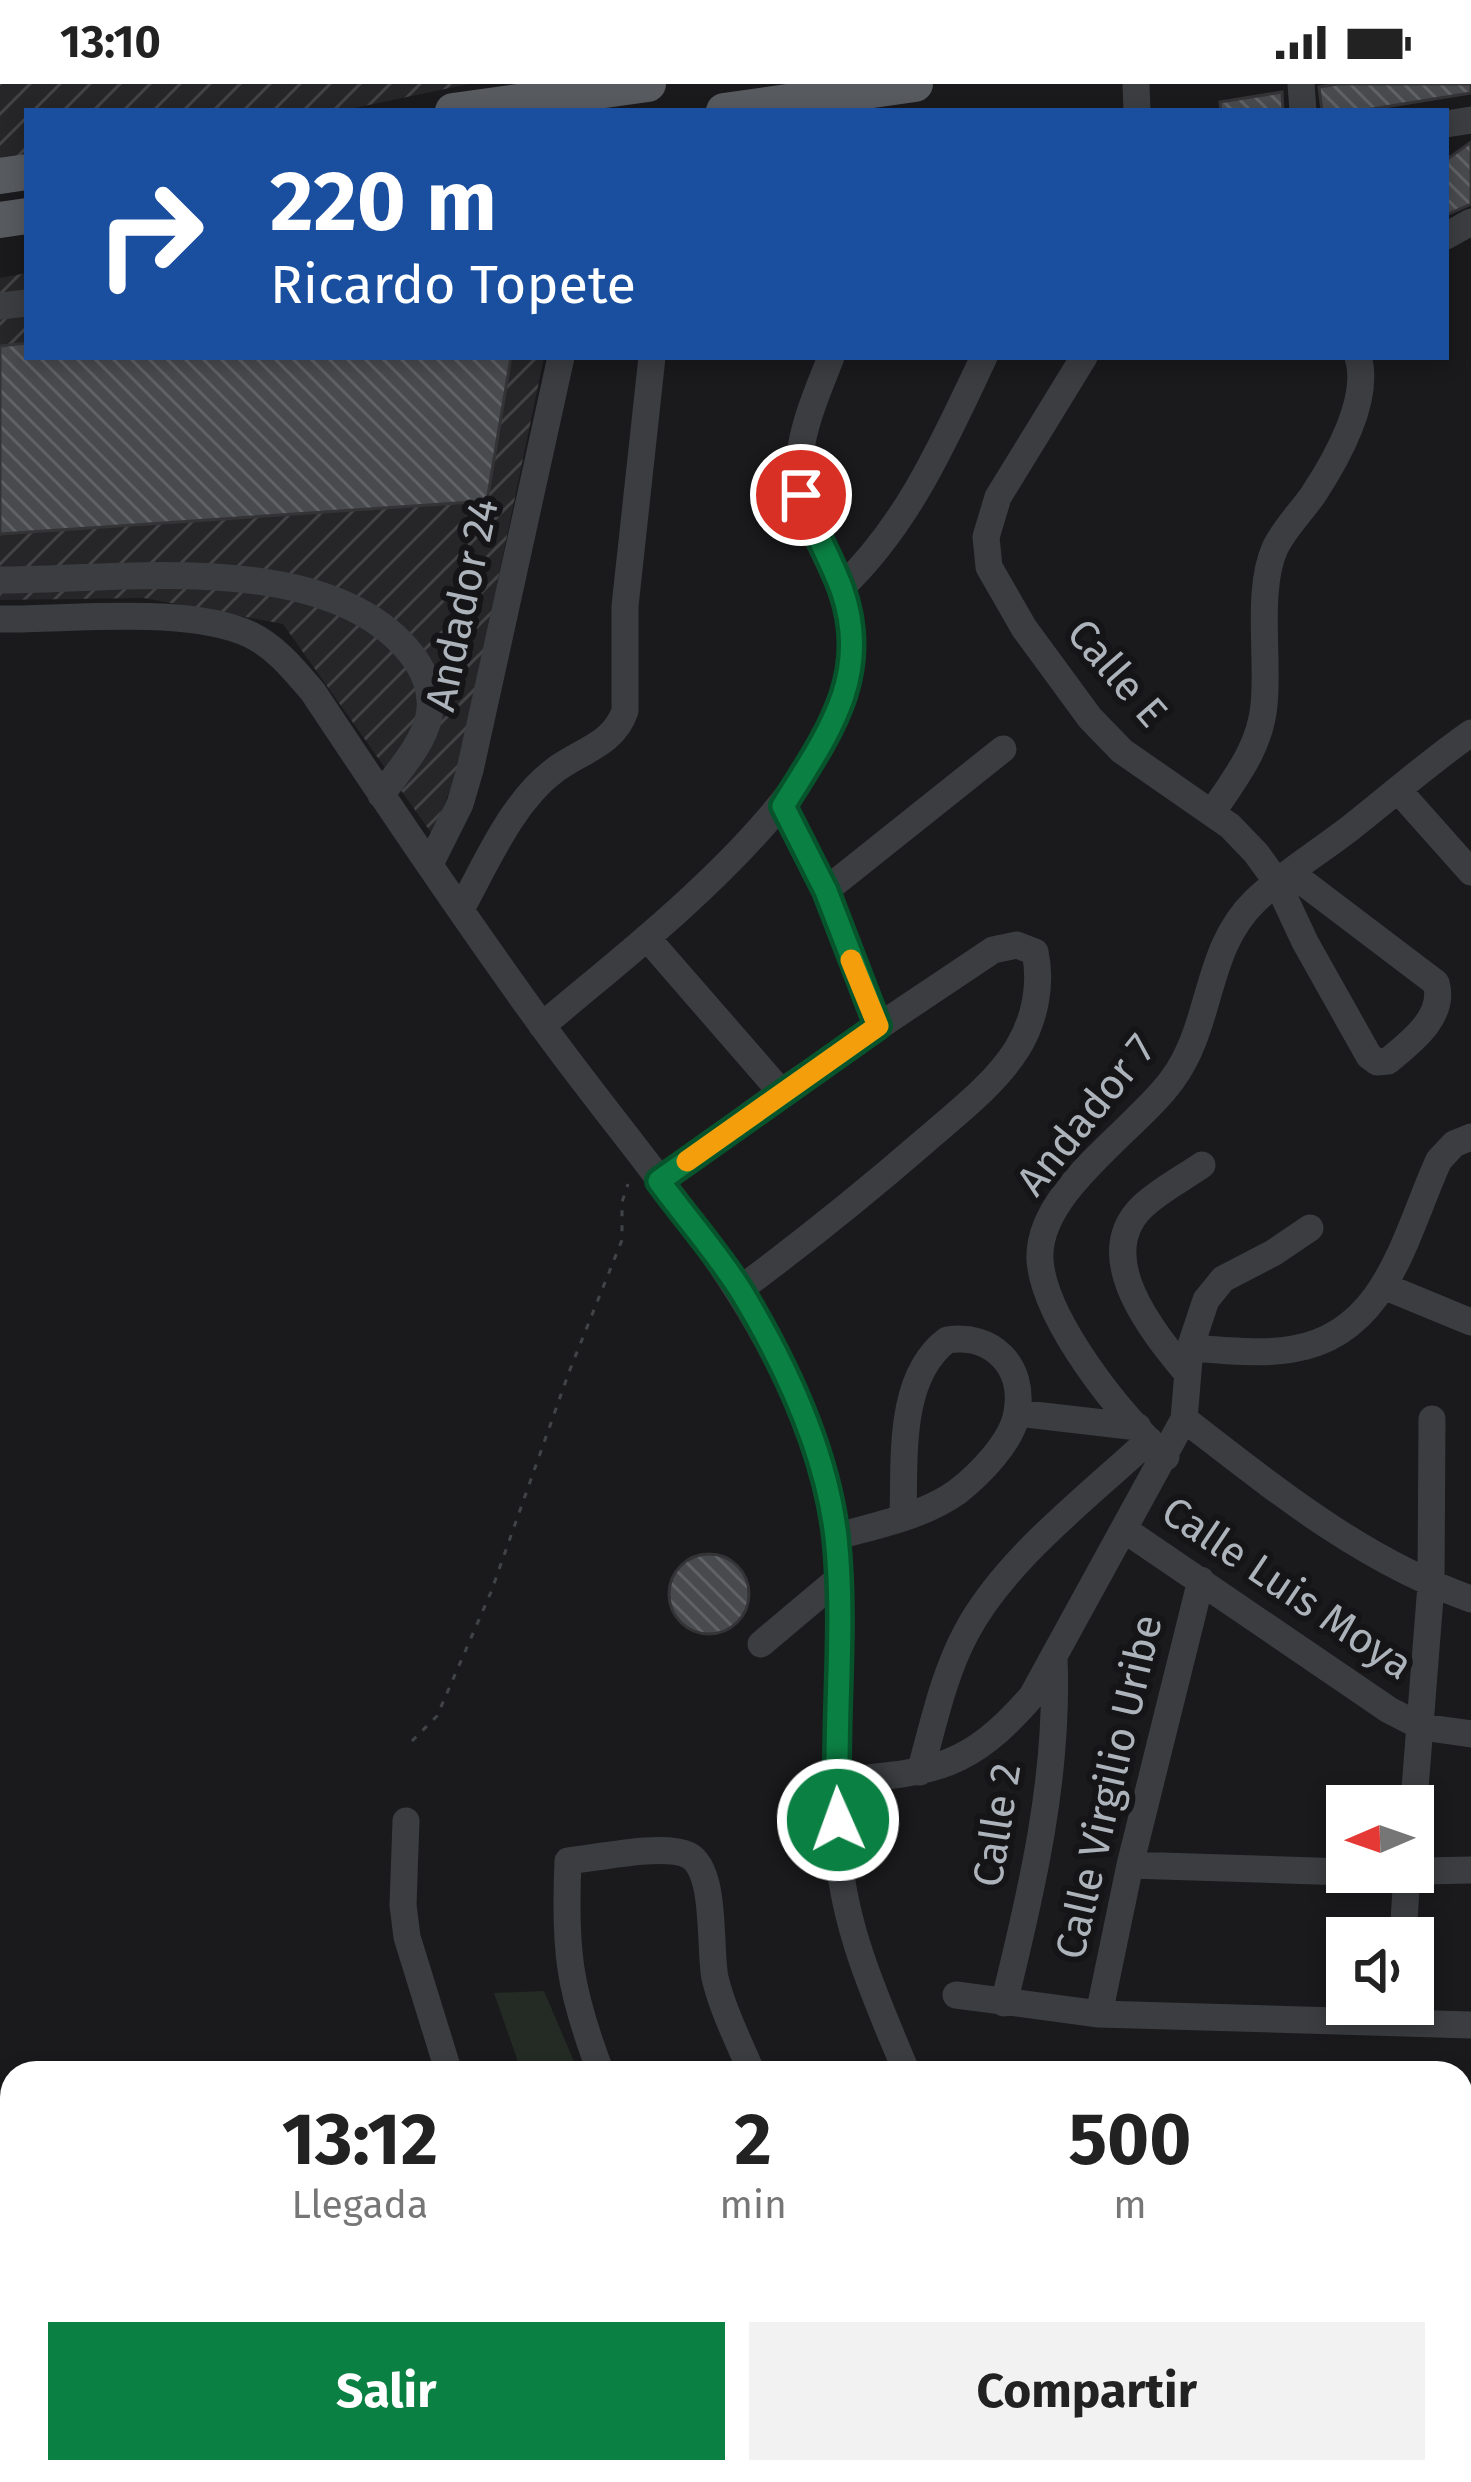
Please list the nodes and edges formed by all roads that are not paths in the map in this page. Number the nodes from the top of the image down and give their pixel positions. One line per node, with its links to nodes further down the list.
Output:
1 (648, 84): 3 (main road)
2 (915, 84): 4 (main road)
3 (571, 90): 5 (main road)
4 (874, 100): 6 (main road)
5 (469, 108)
6 (765, 108)
7 (559, 360): 22 (street, Andador 24)
8 (652, 360): 26 (street)
9 (830, 360): 14 (street)
10 (983, 360): 14 (street)
11 (1082, 360): 21 (street, Calle E)
12 (1359, 360): 21 (street)
13 (0, 580): 19 (street)
14 (841, 588): 20 (street)
15 (0, 619): 19 (street)
16 (1471, 733): 18 (street, Andador 7)
17 (1003, 749): 25 (street)
18 (1398, 790): 23 (street); 24 (street, Andador 7)
19 (381, 794): 22 (street)
20 (783, 806): 25 (street); 27 (street)
21 (1212, 812): 24 (street, Calle E)
22 (430, 864): 26 (street)
23 (1471, 872)
24 (1284, 878): 24 (street); 42 (street, Andador 7)
25 (826, 891): 29 (street)
26 (461, 909): 28 (street)
27 (648, 938): 28 (street); 30 (street)
28 (542, 1026): 33 (street)
29 (878, 1026): 30 (street); 36 (street)
30 (781, 1092): 33 (street)
31 (1471, 1137): 35 (street)
32 (1202, 1165): 38 (street)
33 (653, 1174): 36 (street)
34 (1310, 1228): 38 (street)
35 (1386, 1286): 37 (street); 38 (street)
36 (740, 1289): 45 (street)
37 (1471, 1322)
38 (1188, 1360): 40 (street)
39 (1018, 1413): 42 (street); 43 (street); 43 (street)
40 (1184, 1419): 42 (street); 48 (street)
41 (1432, 1419): 48 (street)
42 (1151, 1441): 44 (street); 54 (street)
43 (904, 1517): 45 (street)
44 (1125, 1530): 47 (street, Calle Luis Moya); 51 (street)
45 (836, 1537): 46 (street)
46 (837, 1580): 50 (street); 55 (street)
47 (1201, 1580): 52 (street, Calle Luis Moya); 58 (street, Calle Virgilio Uribe)
48 (1431, 1585): 49 (street); 52 (street)
49 (1471, 1599)
50 (760, 1644)
51 (1054, 1657): 54 (street); 63 (street, Calle 2)
52 (1422, 1726): 53 (street, Calle Luis Moya); 56 (street)
53 (1471, 1735)
54 (920, 1772): 55 (street)
55 (836, 1781): 71 (street)
56 (1416, 1785)
57 (406, 1821): 68 (street)
58 (1130, 1865): 60 (street); 64 (street, Calle Virgilio Uribe)
59 (1471, 1870): 61 (street)
60 (1326, 1871)
61 (1434, 1871)
62 (956, 1995): 63 (street)
63 (1004, 2003): 64 (street)
64 (1099, 2014): 65 (street)
65 (1326, 2014)
66 (1434, 2019): 67 (street)
67 (1471, 2025)
68 (445, 2061)
69 (597, 2061): 70 (street)
70 (747, 2061)
71 (902, 2061)

